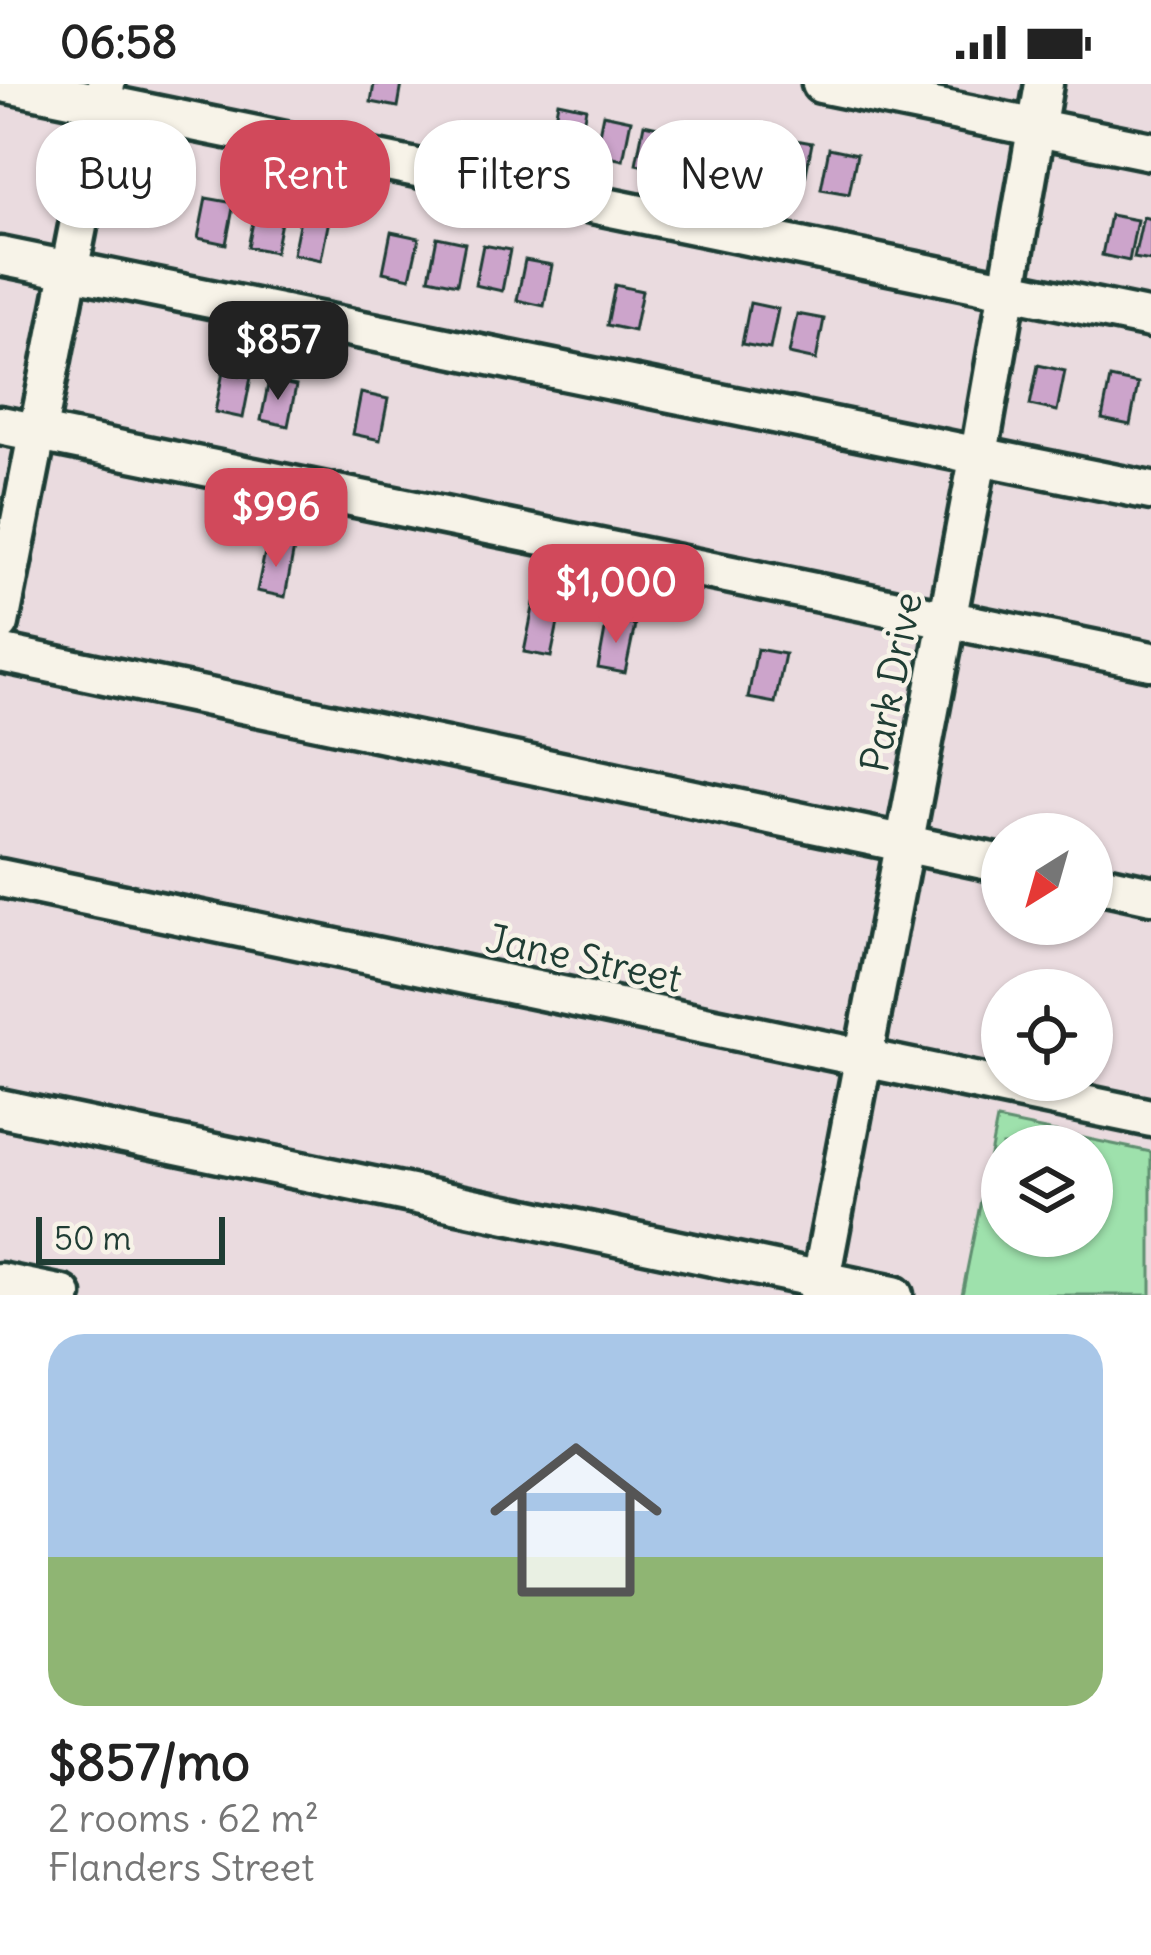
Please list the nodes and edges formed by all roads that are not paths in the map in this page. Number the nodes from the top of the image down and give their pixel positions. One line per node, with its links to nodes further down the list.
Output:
1 (8, 84): 4 (street)
2 (821, 84): 5 (street)
3 (1044, 84): 5 (street, Park Drive)
4 (104, 94): 8 (street); 9 (street)
5 (1036, 127): 6 (street); 9 (street, Park Drive)
6 (1151, 151)
7 (0, 256): 8 (street)
8 (70, 270): 12 (street); 13 (street)
9 (1006, 289): 10 (street); 13 (street, Park Drive)
10 (1151, 319)
11 (0, 425): 12 (street)
12 (38, 433): 15 (street); 16 (street)
13 (979, 454): 14 (street); 15 (street, Park Drive)
14 (1151, 490)
15 (946, 618): 18 (street); 19 (street, Park Drive)
16 (0, 623)
17 (0, 653): 19 (street)
18 (1151, 661)
19 (903, 843): 20 (street); 24 (street, Park Drive)
20 (981, 860)
21 (0, 878): 24 (street, Jane Street)
22 (1113, 887): 23 (street)
23 (1151, 895)
24 (862, 1059): 26 (street, Jane Street); 28 (street, Park Drive)
25 (0, 1108): 28 (street)
26 (1151, 1118)
27 (0, 1282): 29 (street)
28 (819, 1288): 30 (street)
29 (62, 1295)
30 (894, 1295)

